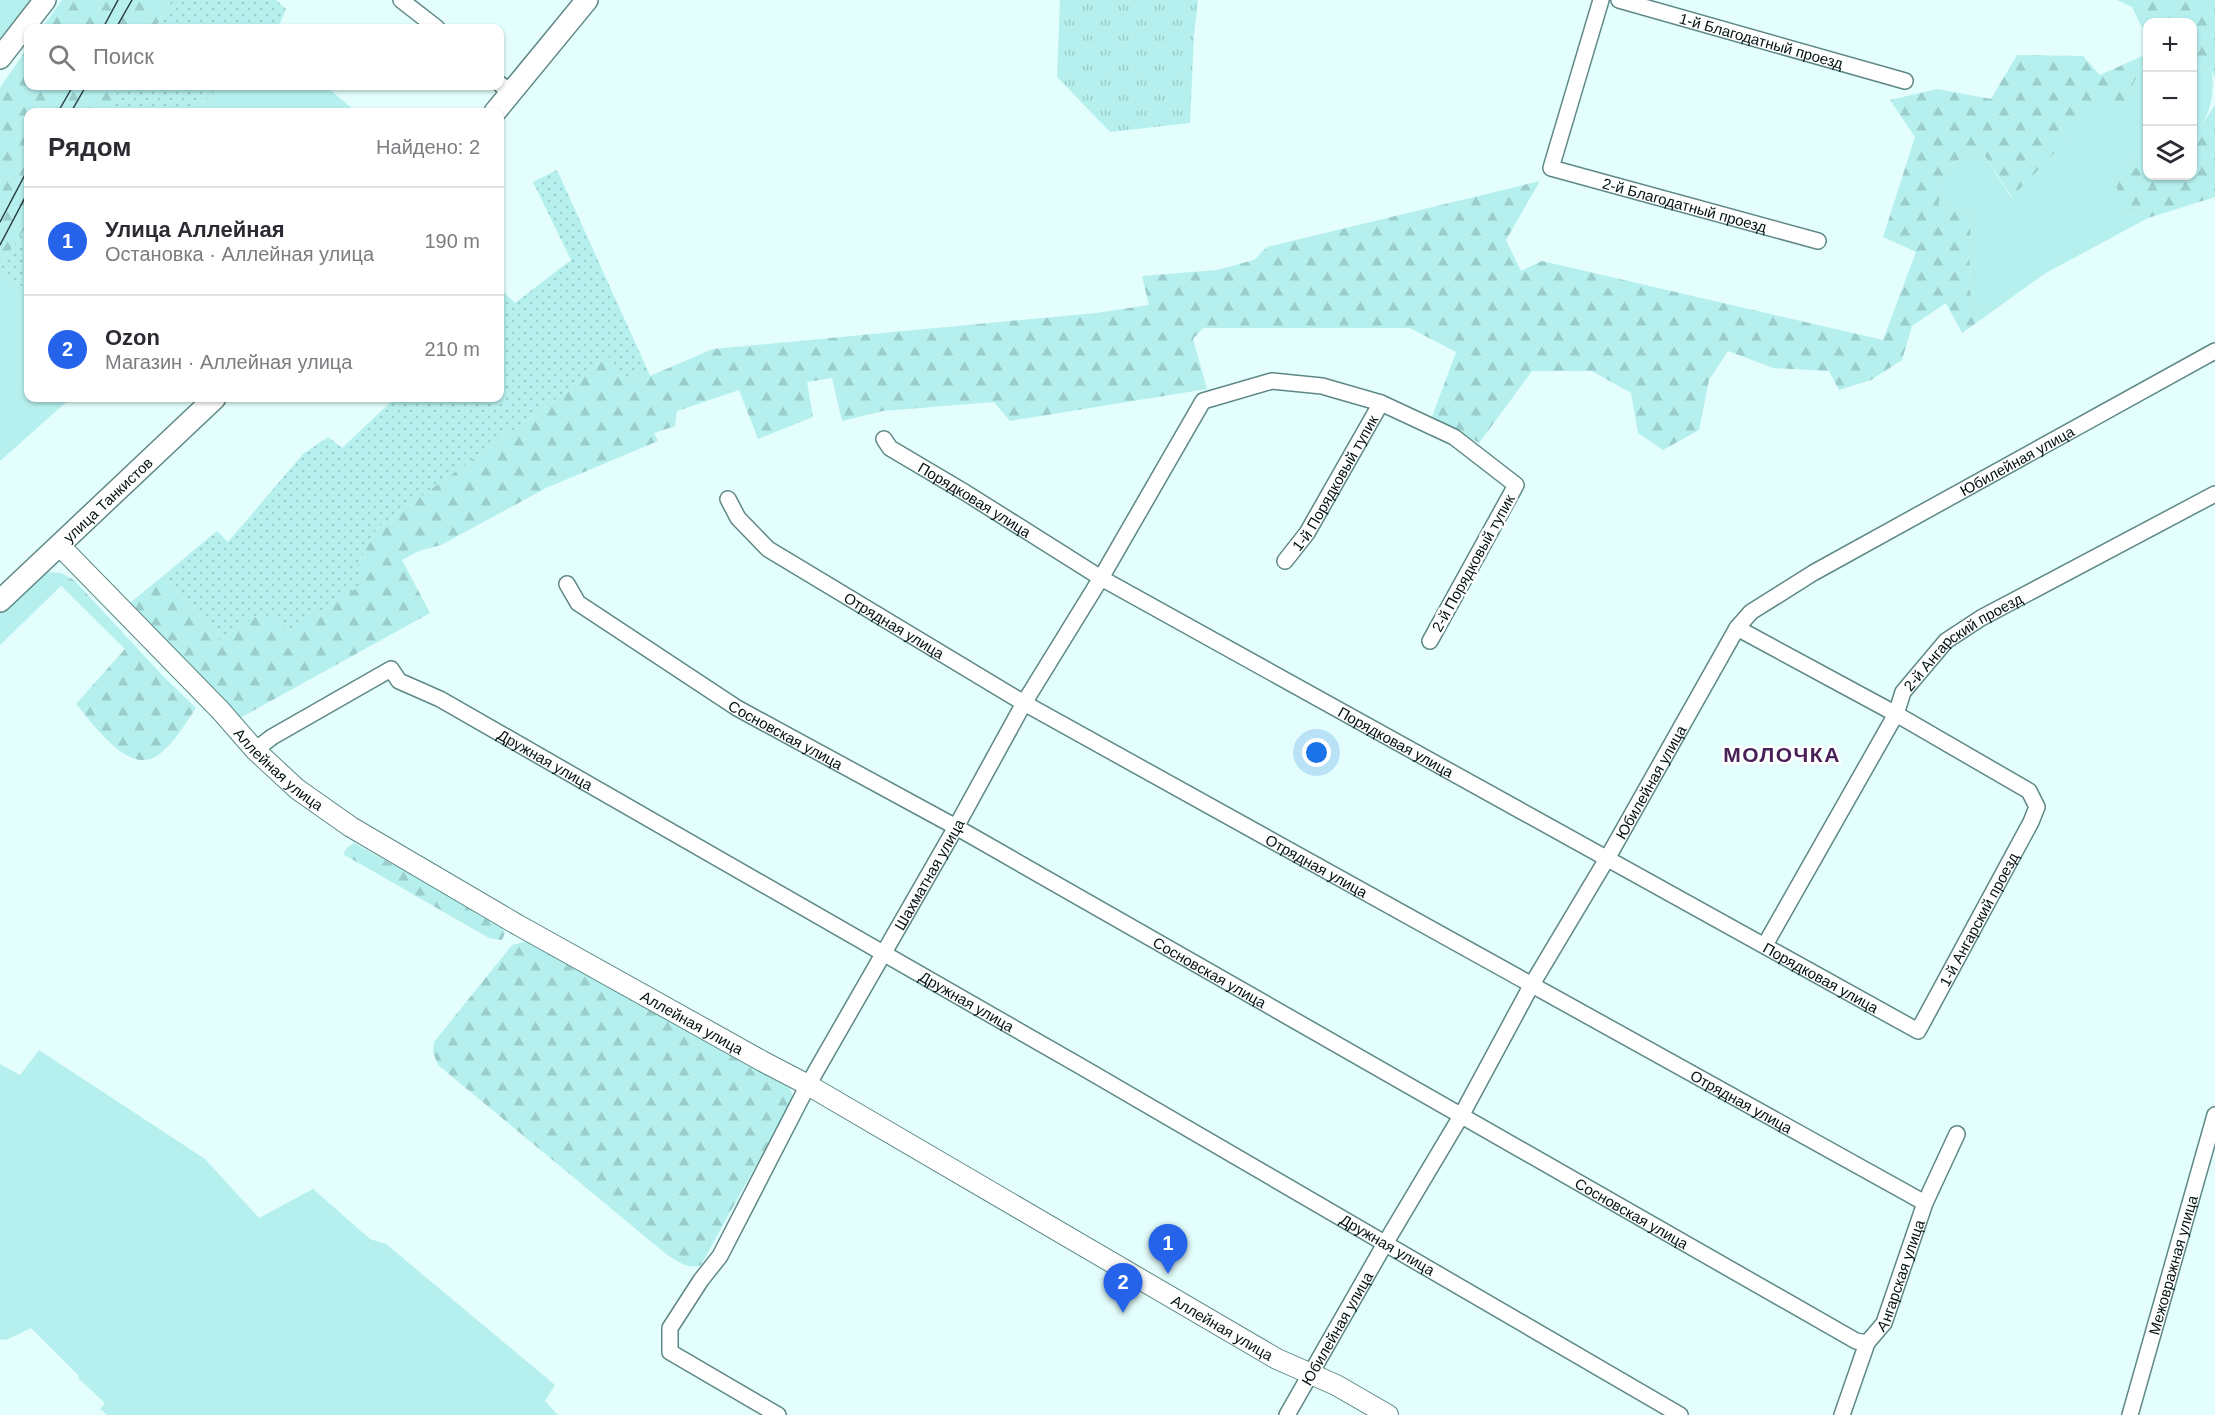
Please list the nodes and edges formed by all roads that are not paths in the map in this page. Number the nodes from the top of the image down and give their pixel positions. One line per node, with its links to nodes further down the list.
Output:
1 (45, 0): 6 (main road)
2 (401, 0): 7 (street)
3 (587, 0): 11 (main road)
4 (1601, 0): 13 (street, 2-й Благодатный проезд)
5 (1619, 0): 10 (street, 1-й Благодатный проезд)
6 (26, 24)
7 (432, 24)
8 (24, 27): 9 (main road)
9 (0, 58)
10 (1905, 81)
11 (505, 88): 12 (main road)
12 (497, 108)
13 (1818, 241)
14 (2215, 351): 25 (street, Юбилейная улица)
15 (210, 402): 20 (main road, улица Танкистов)
16 (1381, 403): 21 (street, 1-й Порядковый тупик); 22 (street, Шахматная улица); 26 (street, 2-й Порядковый тупик)
17 (884, 439): 22 (street, Порядковая улица)
18 (2215, 494): 28 (street, 2-й Ангарский проезд)
19 (728, 499): 27 (street, Отрядная улица)
20 (59, 544): 24 (main road, улица Танкистов); 29 (street, Аллейная улица)
21 (1285, 561)
22 (1101, 578): 27 (street, Шахматная улица); 31 (street, Порядковая улица)
23 (567, 584): 30 (street, Сосновская улица)
24 (0, 601)
25 (1737, 628): 28 (street); 31 (street, Юбилейная улица)
26 (1430, 640)
27 (1024, 703): 30 (street, Шахматная улица); 34 (street, Отрядная улица)
28 (1896, 714): 32 (street, 2-й Ангарский проезд); 35 (street, 1-й Ангарский проезд)
29 (255, 750): 33 (street, Дружная улица); 36 (street, Аллейная улица)
30 (956, 827): 33 (street, Шахматная улица); 38 (street, Сосновская улица)
31 (1608, 857): 32 (street, Порядковая улица); 34 (street, Юбилейная улица)
32 (1764, 945): 35 (street, Порядковая улица)
33 (884, 953): 36 (street, Шахматная улица); 41 (street, Дружная улица)
34 (1531, 986): 38 (street, Юбилейная улица); 40 (street, Отрядная улица)
35 (1918, 1030)
36 (808, 1084): 43 (street, Аллейная улица); 44 (street, Шахматная улица)
37 (2215, 1115): 49 (street, Межовражная улица)
38 (1461, 1116): 41 (street, Юбилейная улица); 42 (street, Сосновская улица)
39 (1957, 1134): 40 (street, Ангарская улица)
40 (1925, 1203): 42 (street, Ангарская улица)
41 (1386, 1242): 43 (street, Юбилейная улица); 47 (street, Дружная улица)
42 (1867, 1343): 48 (street, Ангарская улица)
43 (1311, 1373): 45 (street, Юбилейная улица); 46 (street, Аллейная улица)
44 (778, 1415)
45 (1287, 1415)
46 (1388, 1415)
47 (1680, 1415)
48 (1842, 1415)
49 (2130, 1415)

